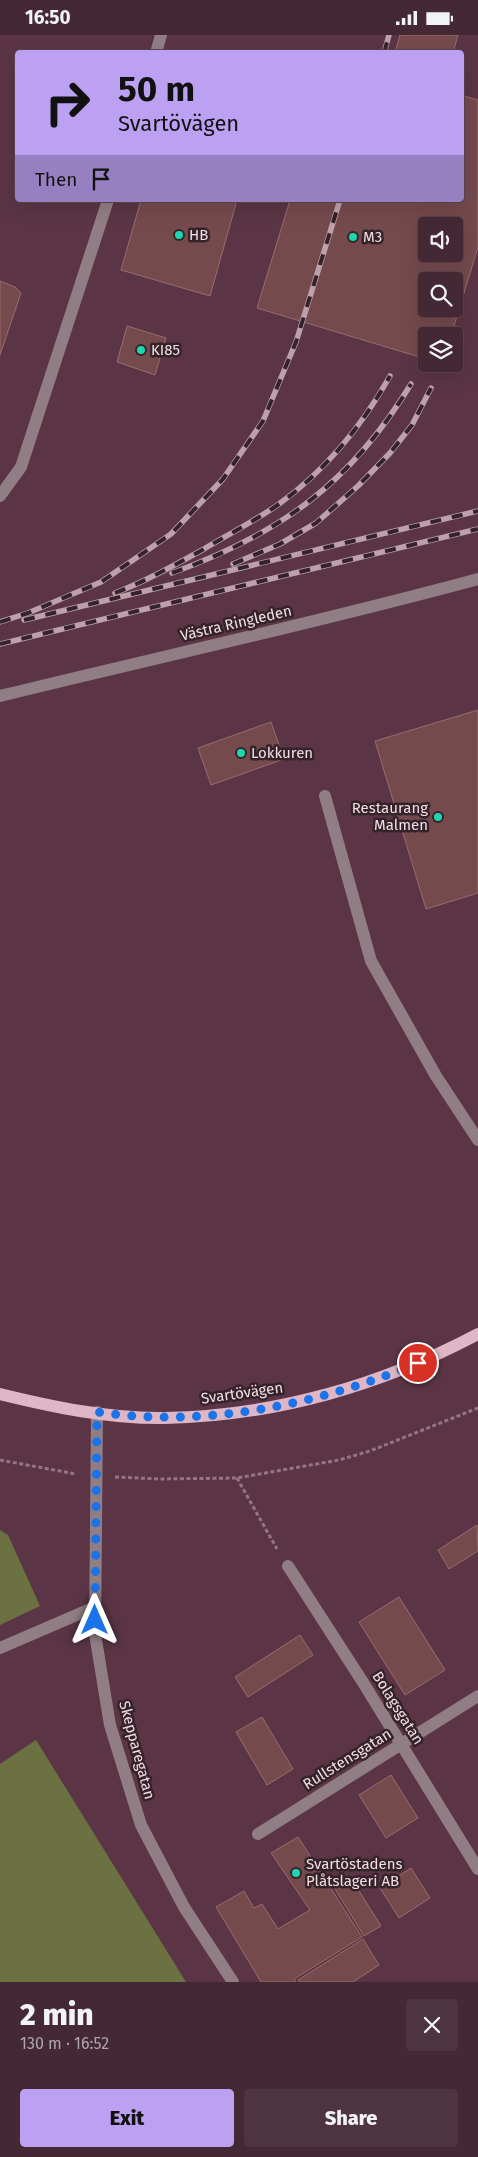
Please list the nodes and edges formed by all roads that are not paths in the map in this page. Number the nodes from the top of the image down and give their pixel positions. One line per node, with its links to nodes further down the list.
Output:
1 (161, 35): 2 (street)
2 (157, 50)
3 (107, 202): 4 (street)
4 (0, 496)
5 (478, 579): 6 (street, Västra Ringleden)
6 (0, 695)
7 (325, 796): 8 (street)
8 (478, 1139)
9 (478, 1333): 11 (main road, Svartövägen)
10 (0, 1394): 11 (main road, Svartövägen)
11 (97, 1412): 13 (street, Skepparegatan)
12 (288, 1566): 16 (street, Bolagsgatan)
13 (95, 1607): 14 (street); 19 (street, Skepparegatan)
14 (0, 1648)
15 (478, 1696): 16 (street, Rullstensgatan)
16 (401, 1745): 17 (street, Rullstensgatan); 18 (street, Bolagsgatan)
17 (258, 1833)
18 (478, 1869)
19 (233, 1982)

